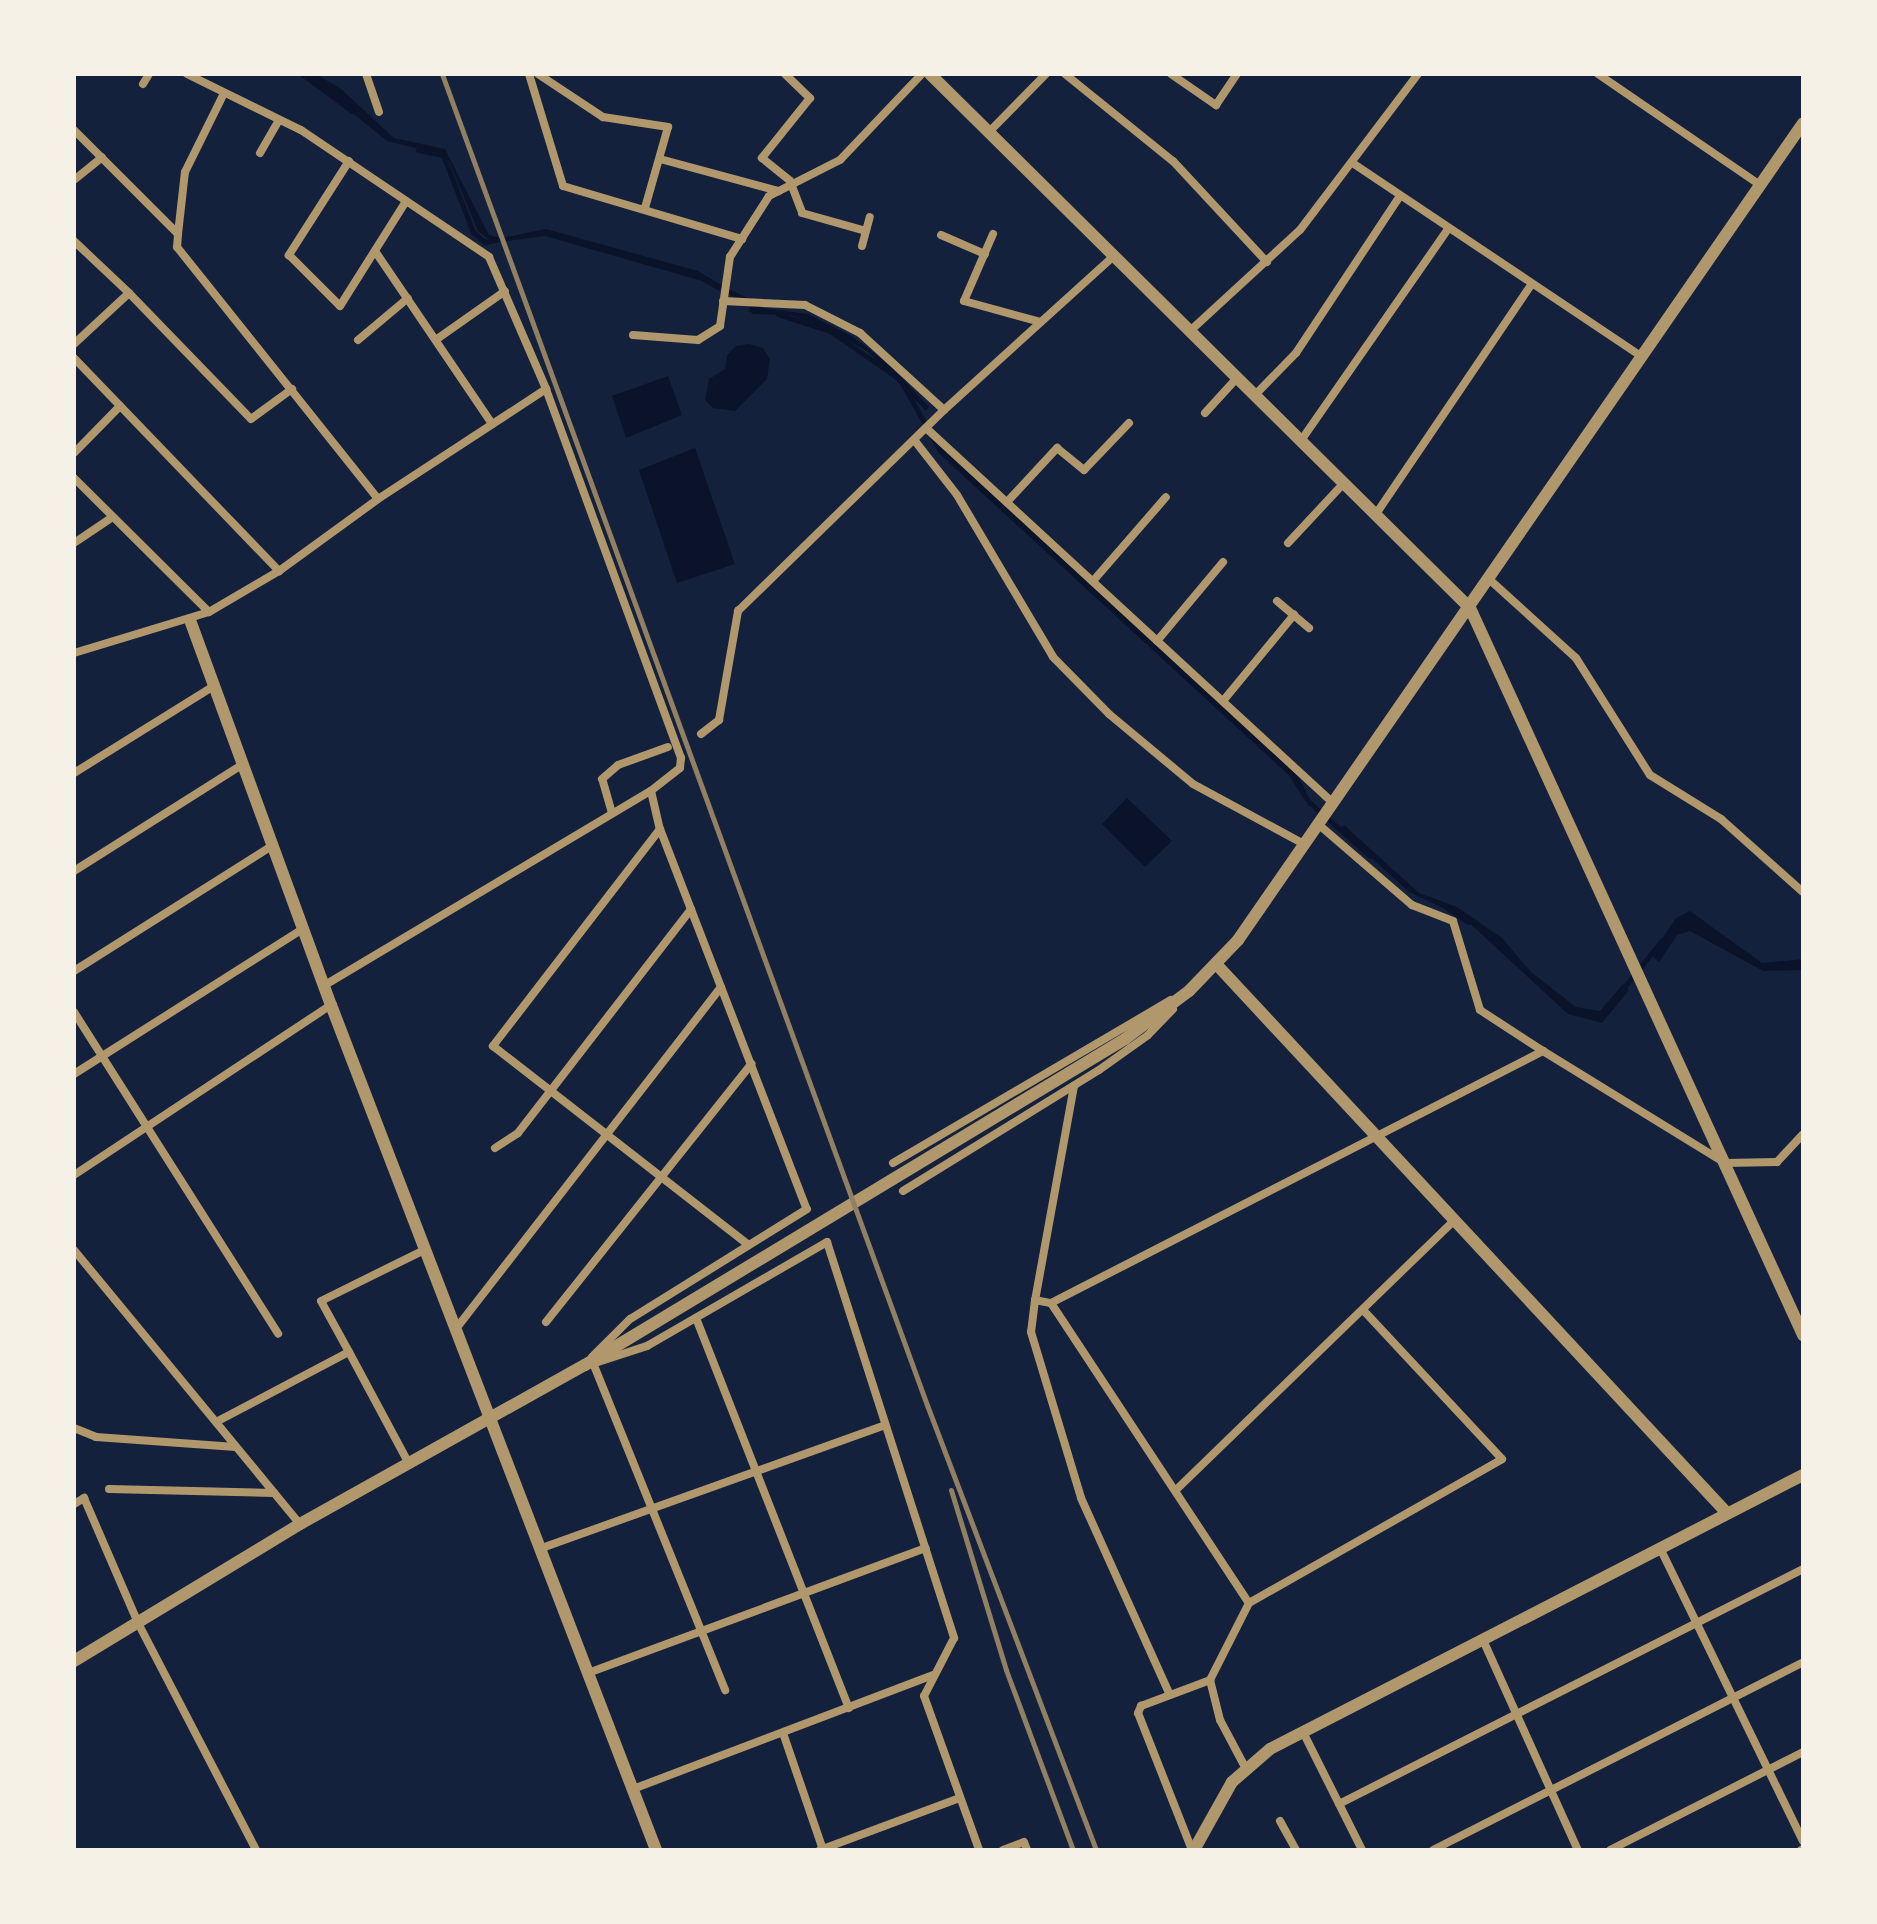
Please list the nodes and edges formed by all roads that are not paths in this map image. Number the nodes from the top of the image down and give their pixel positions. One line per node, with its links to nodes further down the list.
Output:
1 (149, 74): 15 (street)
2 (187, 74): 16 (street)
3 (366, 74): 17 (street)
4 (529, 74): 33 (street)
5 (538, 74): 24 (street)
6 (785, 74): 28 (street)
7 (922, 74): 28 (street)
8 (930, 74): 21 (street)
9 (1046, 74): 21 (street)
10 (1065, 74): 46 (street)
11 (1237, 74): 14 (street)
12 (1418, 74): 26 (street)
13 (1598, 74): 29 (street)
14 (1175, 75)
15 (143, 84)
16 (223, 95): 18 (street); 37 (street)
17 (379, 112)
18 (279, 120): 22 (street); 25 (street)
19 (1803, 123): 29 (street)
20 (74, 130): 23 (street)
21 (988, 133): 45 (street)
22 (260, 153)
23 (102, 157): 27 (street); 37 (street)
24 (660, 159): 30 (street); 33 (street)
25 (349, 161): 32 (street); 43 (street)
26 (1354, 164): 31 (street); 46 (street)
27 (74, 180)
28 (790, 181): 30 (street); 36 (street)
29 (1760, 185): 58 (street)
30 (779, 191): 40 (street)
31 (1400, 196): 35 (street); 63 (street)
32 (406, 201): 43 (street); 48 (street)
33 (645, 208): 40 (street)
34 (870, 217): 36 (street)
35 (1448, 229): 47 (street); 71 (street)
36 (866, 231): 42 (street)
37 (178, 234): 61 (street)
38 (993, 234): 44 (street)
39 (941, 235): 44 (street)
40 (742, 239): 51 (street)
41 (74, 241): 49 (street)
42 (862, 246)
43 (375, 251): 50 (street)
44 (985, 254): 52 (street)
45 (1113, 257): 52 (street); 53 (street)
46 (1267, 262): 53 (street)
47 (1531, 285): 58 (street); 78 (street)
48 (505, 291): 55 (street); 62 (street)
49 (129, 293): 57 (street); 61 (street)
50 (408, 298): 55 (street); 56 (street)
51 (723, 301): 54 (street); 65 (street)
52 (1040, 322): 65 (street)
53 (1190, 331): 60 (street)
54 (633, 335)
55 (437, 339): 68 (street)
56 (358, 340)
57 (74, 344)
58 (1642, 357): 84 (street)
59 (74, 358): 64 (street)
60 (1237, 378): 63 (street); 66 (street)
61 (292, 389): 76 (street)
62 (546, 389): 68 (street); 100 (street)
63 (1255, 395): 71 (street)
64 (120, 406): 72 (street); 83 (street)
65 (944, 410): 69 (street)
66 (1205, 413)
67 (1129, 423): 77 (street)
68 (492, 424): 76 (street)
69 (926, 428): 70 (street); 77 (street)
70 (915, 441): 96 (street); 105 (street)
71 (1300, 442): 74 (street)
72 (74, 453)
73 (74, 478): 79 (street)
74 (1344, 483): 78 (street); 81 (street)
75 (1166, 497): 85 (street)
76 (378, 499): 83 (street)
77 (1007, 502): 85 (street)
78 (1376, 514): 87 (street)
79 (111, 518): 80 (street); 88 (street)
80 (74, 543)
81 (1288, 543)
82 (1223, 562): 92 (street)
83 (279, 571): 88 (street)
84 (1490, 580): 87 (street); 108 (street)
85 (1093, 581): 92 (street)
86 (1277, 601): 89 (street)
87 (1470, 608): 101 (street); 130 (street)
88 (209, 612): 90 (street)
89 (1294, 615): 91 (street); 95 (street)
90 (190, 620): 93 (street); 94 (street)
91 (1309, 628)
92 (1157, 641): 95 (street)
93 (74, 653)
94 (214, 686): 98 (street); 99 (street)
95 (1223, 701): 101 (street)
96 (701, 734)
97 (668, 747): 102 (street)
98 (243, 764): 106 (street); 107 (street)
99 (74, 773)
100 (651, 791): 102 (street); 104 (street)
101 (1332, 802): 103 (street)
102 (612, 813): 113 (street)
103 (1318, 824): 105 (street); 118 (street)
104 (660, 829): 109 (street); 123 (street)
105 (1304, 844): 111 (street)
106 (273, 845): 110 (street); 112 (street)
107 (74, 871)
108 (1803, 892)
109 (691, 909): 114 (street); 123 (street)
110 (304, 928): 113 (street); 119 (street)
111 (1217, 965): 115 (street); 127 (street)
112 (74, 971)
113 (325, 985): 116 (street)
114 (721, 987): 120 (street); 125 (street)
115 (1189, 991): 122 (street); 129 (street); 147 (street)
116 (331, 1005): 124 (street); 137 (street)
117 (74, 1012): 119 (street)
118 (1543, 1051): 127 (street); 130 (street)
119 (102, 1057): 121 (street); 124 (street)
120 (751, 1064): 132 (street); 135 (street)
121 (74, 1074)
122 (1074, 1086): 133 (street); 138 (street)
123 (551, 1091): 125 (street); 128 (street)
124 (147, 1127): 131 (street); 144 (street)
125 (606, 1134): 132 (street); 143 (street)
126 (1803, 1134): 130 (street)
127 (1375, 1136): 134 (street); 139 (street)
128 (495, 1148)
129 (893, 1163)
130 (1725, 1163): 145 (street)
131 (74, 1175)
132 (662, 1177): 135 (street); 142 (street)
133 (903, 1191)
134 (1454, 1221): 140 (street); 161 (street)
135 (749, 1245): 147 (street)
136 (74, 1250): 149 (street)
137 (424, 1250): 143 (street); 146 (street)
138 (1035, 1300): 139 (street); 179 (street)
139 (1051, 1303): 157 (street)
140 (1363, 1310): 157 (street); 168 (street)
141 (696, 1318): 147 (street); 150 (street); 154 (street)
142 (546, 1322)
143 (455, 1330): 148 (street)
144 (278, 1334)
145 (1803, 1335)
146 (349, 1352): 149 (street); 153 (street)
147 (589, 1364): 148 (street); 160 (street)
148 (489, 1419): 153 (street); 165 (street)
149 (216, 1422): 152 (street)
150 (886, 1425): 154 (street); 163 (street)
151 (74, 1428): 152 (street)
152 (236, 1447): 158 (street)
153 (409, 1464): 162 (street)
154 (756, 1470): 160 (street); 167 (street)
155 (1803, 1475): 161 (street)
156 (109, 1489): 158 (street)
157 (1177, 1489): 168 (street)
158 (274, 1493): 162 (street)
159 (74, 1504): 169 (street)
160 (650, 1509): 165 (street); 171 (street)
161 (1727, 1513): 164 (street)
162 (300, 1524): 169 (street)
163 (926, 1548): 167 (street); 176 (street)
164 (1660, 1548): 170 (street); 172 (street)
165 (539, 1549): 175 (street)
166 (1803, 1569): 170 (street)
167 (804, 1594): 171 (street); 181 (street)
168 (1249, 1603): 177 (street)
169 (138, 1623): 173 (street); 194 (street)
170 (1697, 1623): 180 (street); 182 (street)
171 (700, 1631): 175 (street); 178 (street)
172 (1483, 1640): 182 (street); 183 (street)
173 (74, 1661)
174 (1803, 1662): 180 (street)
175 (588, 1673): 188 (street)
176 (933, 1675): 181 (street); 190 (street)
177 (1210, 1680): 179 (street); 186 (street)
178 (725, 1690)
179 (1170, 1695): 200 (street)
180 (1733, 1697): 187 (street); 189 (street)
181 (849, 1708): 184 (street)
182 (1518, 1717): 189 (street); 191 (street)
183 (1303, 1732): 186 (street); 191 (street)
184 (783, 1733): 188 (street); 196 (street)
185 (1803, 1752): 187 (street)
186 (1245, 1767): 200 (street)
187 (1768, 1770): 193 (street); 205 (street)
188 (633, 1789): 195 (street)
189 (1551, 1789): 203 (street); 204 (street)
190 (960, 1798): 196 (street); 197 (street)
191 (1339, 1804): 202 (street)
192 (1280, 1821): 201 (street)
193 (1803, 1841)
194 (256, 1850)
195 (656, 1850)
196 (822, 1850)
197 (979, 1850)
198 (1003, 1850): 199 (street)
199 (1027, 1850)
200 (1193, 1850)
201 (1296, 1850)
202 (1362, 1850)
203 (1433, 1850)
204 (1578, 1850)
205 (1610, 1850)

